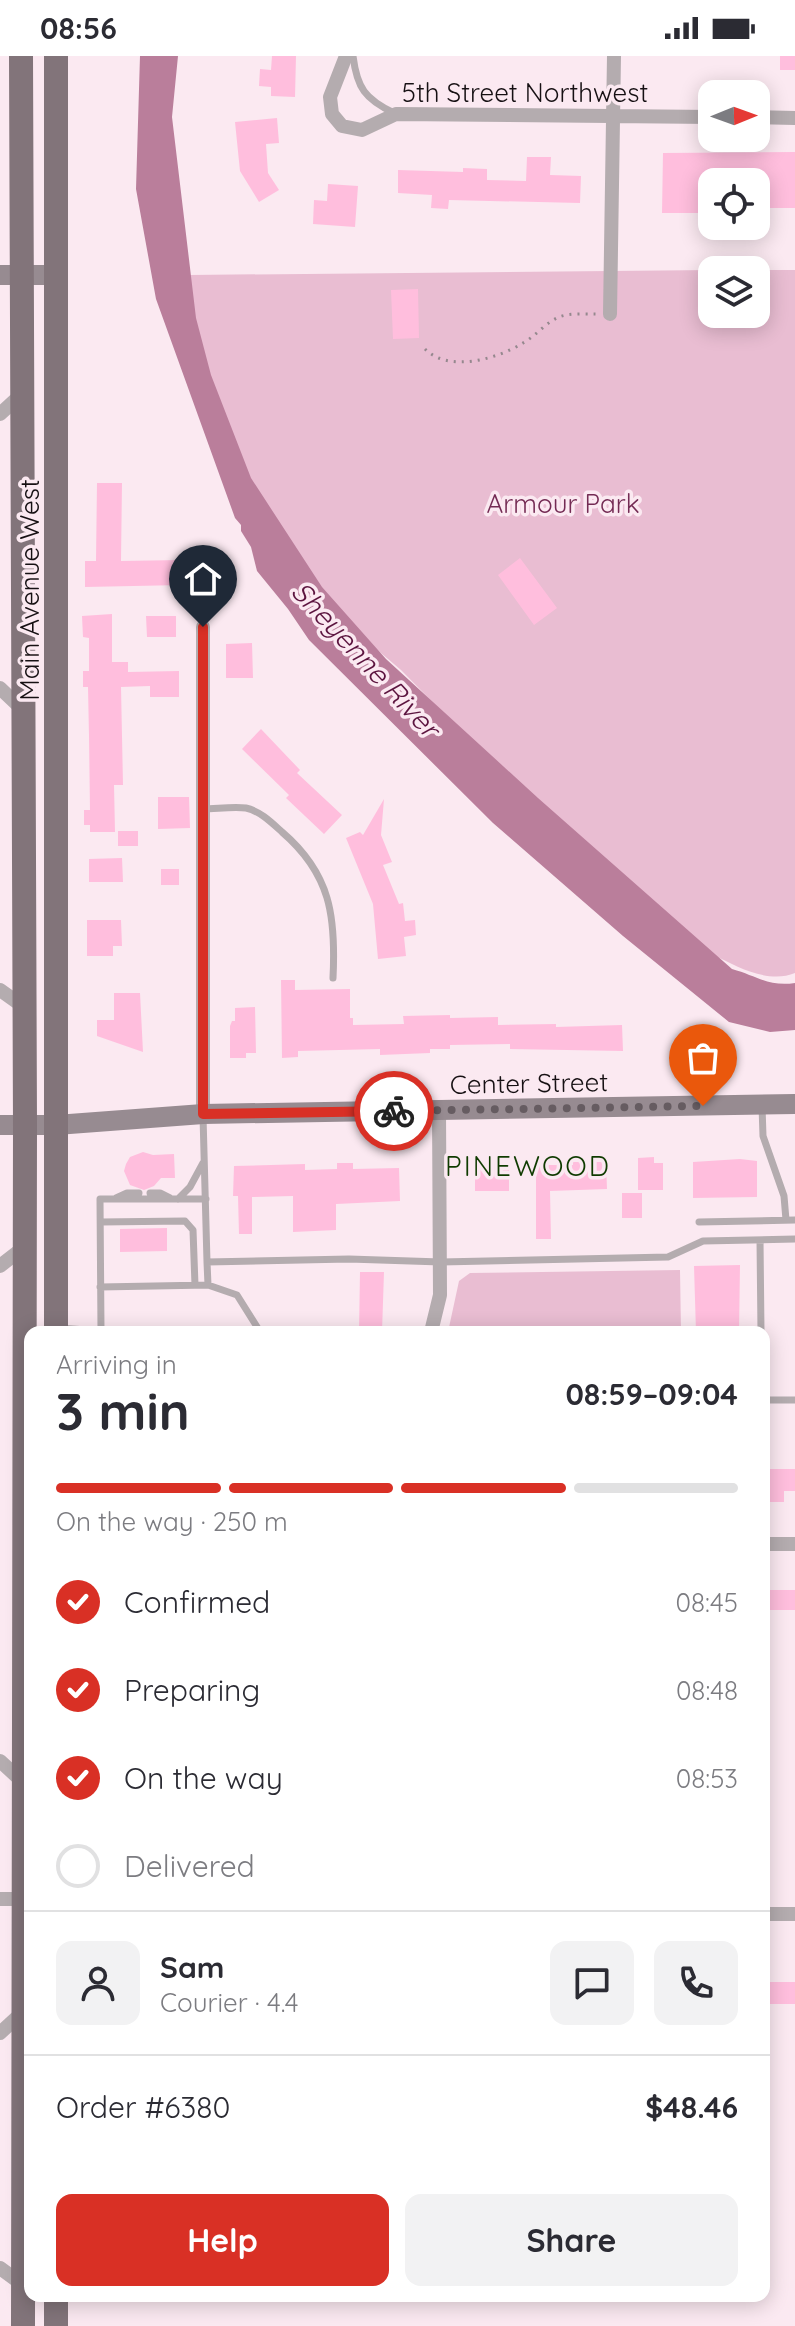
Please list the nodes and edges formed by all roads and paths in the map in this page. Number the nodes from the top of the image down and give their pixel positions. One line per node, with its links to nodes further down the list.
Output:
1 (21, 56): 11 (main road, Main Avenue West)
2 (56, 56): 12 (main road, Main Avenue West)
3 (346, 56): 6 (street, 5th Street Northwest)
4 (353, 56): 6 (lane)
5 (614, 56): 7 (street)
6 (396, 114): 7 (street, 5th Street Northwest)
7 (613, 116): 8 (street, 5th Street Northwest); 13 (street)
8 (698, 117)
9 (770, 117): 10 (street)
10 (795, 118)
11 (11, 275): 12 (main road); 15 (main road, Main Avenue West)
12 (56, 275): 29 (main road, Main Avenue West)
13 (610, 314): 14 (path)
14 (425, 349)
15 (24, 393): 16 (street); 19 (main road, Main Avenue West)
16 (0, 414)
17 (203, 627): 20 (street)
18 (0, 688): 19 (street)
19 (23, 711): 23 (main road, Main Avenue West)
20 (203, 809): 21 (lane); 27 (street)
21 (333, 978)
22 (0, 990): 23 (street)
23 (24, 1007): 30 (main road, Main Avenue West)
24 (795, 1104): 25 (main road, Center Street)
25 (762, 1105): 26 (main road, Center Street); 37 (lane)
26 (439, 1110): 27 (main road, Center Street); 44 (street)
27 (203, 1114): 29 (main road, Center Street); 31 (lane)
28 (0, 1125): 30 (main road, Center Street)
29 (56, 1125): 30 (main road, Center Street); 49 (main road, Main Avenue West)
30 (25, 1126): 42 (main road, Main Avenue West)
31 (204, 1161): 35 (lane); 36 (lane)
32 (139, 1193): 34 (lane)
33 (150, 1193): 35 (lane)
34 (114, 1199): 35 (lane); 38 (lane)
35 (176, 1199): 36 (lane)
36 (206, 1199): 43 (lane)
37 (791, 1220): 39 (lane)
38 (101, 1222): 46 (lane); 48 (lane)
39 (699, 1222)
40 (795, 1239): 41 (lane)
41 (760, 1240): 44 (lane); 53 (lane)
42 (23, 1248): 45 (street); 56 (main road, Main Avenue West)
43 (207, 1262): 44 (lane); 47 (lane)
44 (441, 1262): 52 (street)
45 (0, 1266)
46 (195, 1285): 47 (lane); 48 (lane)
47 (208, 1285): 51 (lane)
48 (100, 1287): 50 (lane)
49 (56, 1326)
50 (101, 1326)
51 (256, 1326)
52 (432, 1326)
53 (761, 1326)
54 (770, 1400): 55 (lane)
55 (795, 1400)
56 (24, 1516)
57 (770, 1544): 58 (street)
58 (795, 1544)
59 (0, 1761): 60 (street)
60 (24, 1783)
61 (24, 1800): 62 (main road, Main Avenue West)
62 (18, 1899): 65 (main road, Main Avenue West)
63 (770, 1914): 64 (street)
64 (795, 1914)
65 (24, 2011): 66 (street); 68 (main road, Main Avenue West)
66 (0, 2033)
67 (0, 2268): 68 (street)
68 (23, 2285): 70 (main road, Main Avenue West)
69 (56, 2302): 71 (main road)
70 (23, 2326)
71 (56, 2326)

